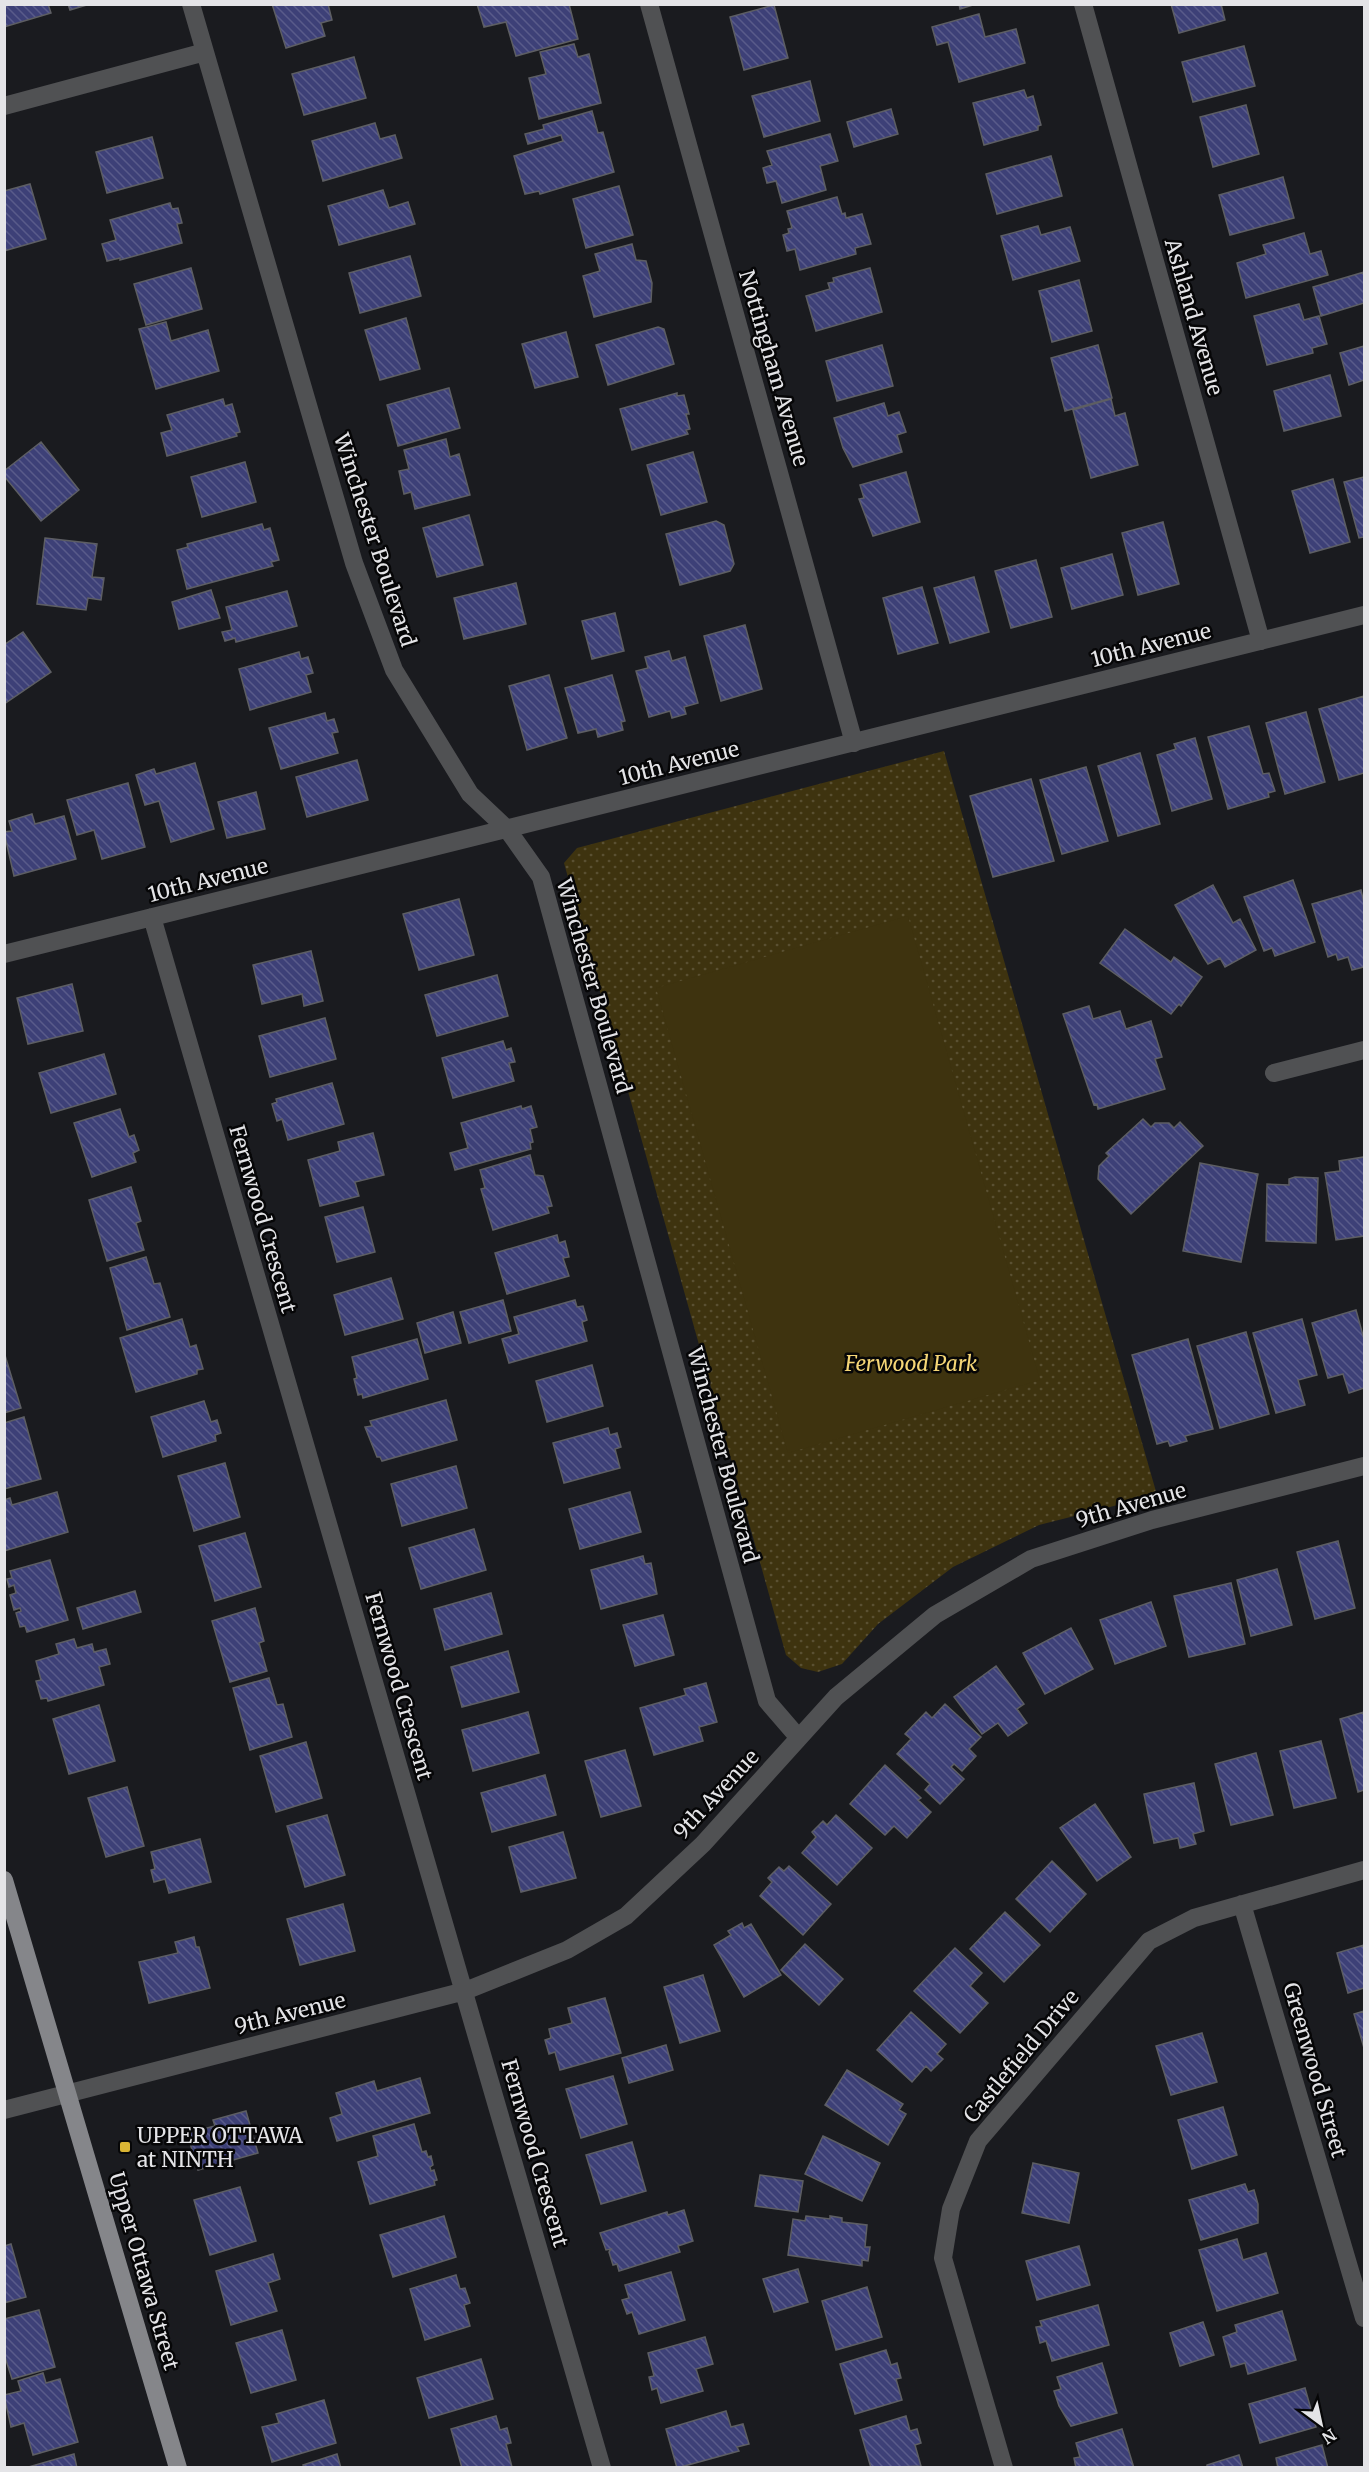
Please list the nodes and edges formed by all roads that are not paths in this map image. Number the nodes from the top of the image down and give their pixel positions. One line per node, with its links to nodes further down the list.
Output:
1 (191, 4): 4 (street, Winchester Boulevard)
2 (650, 4): 8 (street, Nottingham Avenue)
3 (1083, 4): 7 (street, Ashland Avenue)
4 (205, 52): 5 (street); 9 (street, Winchester Boulevard)
5 (4, 106)
6 (1365, 615): 7 (street, 10th Avenue)
7 (1261, 641): 8 (street, 10th Avenue)
8 (854, 742): 9 (street, 10th Avenue)
9 (507, 829): 10 (street, 10th Avenue); 15 (street, Winchester Boulevard)
10 (152, 917): 11 (street, 10th Avenue); 19 (street, Fernwood Crescent)
11 (4, 954)
12 (1365, 1050): 13 (street)
13 (1274, 1073)
14 (1365, 1466): 15 (street, 9th Avenue)
15 (798, 1737): 19 (street, 9th Avenue)
16 (1365, 1870): 18 (street, Castlefield Drive)
17 (4, 1880): 20 (main road, Upper Ottawa Street)
18 (1242, 1904): 22 (street, Greenwood Street); 25 (street, Castlefield Drive)
19 (465, 1991): 20 (street, 9th Avenue); 24 (street, Fernwood Crescent)
20 (68, 2094): 21 (street, 9th Avenue); 23 (main road, Upper Ottawa Street)
21 (4, 2110)
22 (1365, 2318)
23 (178, 2468)
24 (602, 2468)
25 (1004, 2468)

